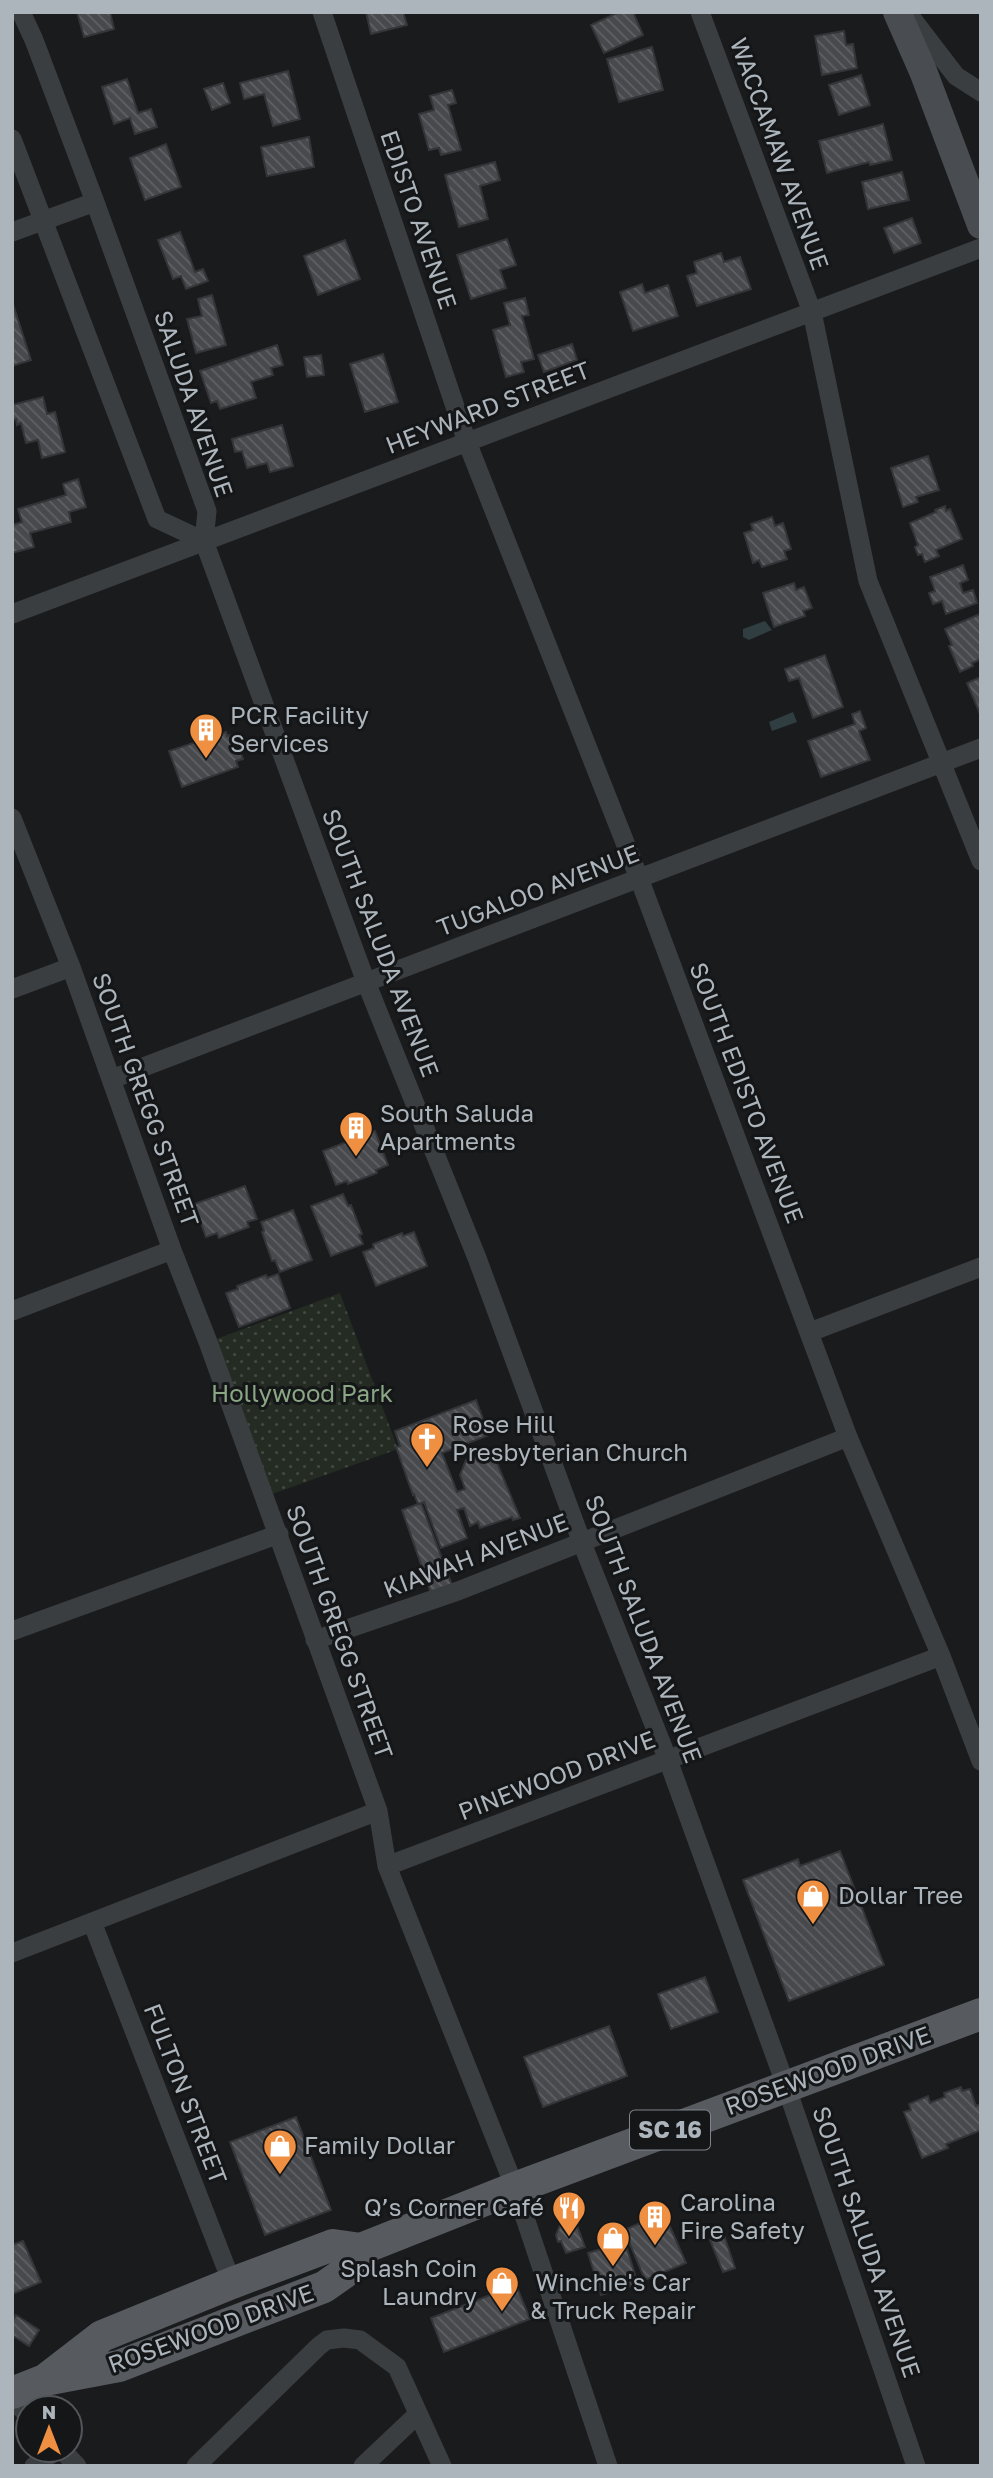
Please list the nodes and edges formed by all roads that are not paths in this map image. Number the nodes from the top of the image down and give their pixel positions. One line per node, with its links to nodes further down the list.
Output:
1 (21, 12): 8 (street, SALUDA AVENUE)
2 (322, 12): 14 (street, EDISTO AVENUE)
3 (700, 12): 13 (street, WACCAMAW AVENUE)
4 (897, 12): 10 (main road)
5 (906, 12): 6 (street)
6 (981, 92)
7 (12, 139): 9 (street)
8 (95, 202): 9 (street); 15 (street, SALUDA AVENUE)
9 (42, 221): 11 (street); 15 (street)
10 (981, 225)
11 (12, 232)
12 (981, 248): 13 (street, HEYWARD STREET)
13 (812, 312): 14 (street, HEYWARD STREET); 18 (street, WACCAMAW AVENUE)
14 (467, 442): 15 (street, HEYWARD STREET); 21 (street, SOUTH EDISTO AVENUE)
15 (204, 541): 16 (street, HEYWARD STREET); 23 (street, SOUTH SALUDA AVENUE)
16 (12, 614)
17 (981, 748): 18 (street, TUGALOO AVENUE)
18 (942, 762): 20 (street, WACCAMAW AVENUE); 21 (street, TUGALOO AVENUE)
19 (12, 818): 22 (street, SOUTH GREGG STREET)
20 (981, 861)
21 (639, 878): 23 (street, TUGALOO AVENUE); 29 (street, SOUTH EDISTO AVENUE)
22 (71, 967): 24 (street); 25 (street, SOUTH GREGG STREET)
23 (366, 982): 25 (street, TUGALOO AVENUE); 32 (street, SOUTH SALUDA AVENUE)
24 (12, 989)
25 (112, 1079): 26 (street, SOUTH GREGG STREET)
26 (172, 1250): 28 (street); 31 (street, SOUTH GREGG STREET)
27 (981, 1267): 29 (street)
28 (12, 1311)
29 (810, 1332): 30 (street, SOUTH EDISTO AVENUE)
30 (848, 1437): 32 (street, KIAWAH AVENUE); 35 (street, SOUTH EDISTO AVENUE)
31 (279, 1534): 33 (street); 34 (street, SOUTH GREGG STREET)
32 (582, 1542): 34 (street, KIAWAH AVENUE); 36 (street, SOUTH SALUDA AVENUE)
33 (12, 1631)
34 (315, 1640): 38 (street, SOUTH GREGG STREET)
35 (941, 1656): 36 (street, PINEWOOD DRIVE); 37 (street, SOUTH EDISTO AVENUE)
36 (668, 1759): 39 (street, PINEWOOD DRIVE); 43 (street, SOUTH SALUDA AVENUE)
37 (981, 1761)
38 (378, 1811): 39 (street, SOUTH GREGG STREET); 40 (street)
39 (387, 1866): 44 (street, SOUTH GREGG STREET)
40 (92, 1923): 41 (street); 46 (street, FULTON STREET)
41 (12, 1953)
42 (981, 2014): 43 (main road, ROSEWOOD DRIVE / SC 16)
43 (786, 2086): 44 (main road, ROSEWOOD DRIVE / SC 16); 54 (street, SOUTH SALUDA AVENUE)
44 (515, 2188): 45 (main road, ROSEWOOD DRIVE / SC 16); 53 (street, SOUTH GREGG STREET)
45 (361, 2249): 46 (main road, ROSEWOOD DRIVE / SC 16); 47 (main road, ROSEWOOD DRIVE / SC 16)
46 (232, 2283): 47 (main road, ROSEWOOD DRIVE / SC 16)
47 (45, 2380): 48 (main road, ROSEWOOD DRIVE / SC 16)
48 (12, 2393)
49 (418, 2414): 50 (street); 51 (street); 52 (street)
50 (196, 2466)
51 (363, 2466)
52 (442, 2466)
53 (608, 2466)
54 (916, 2466)

